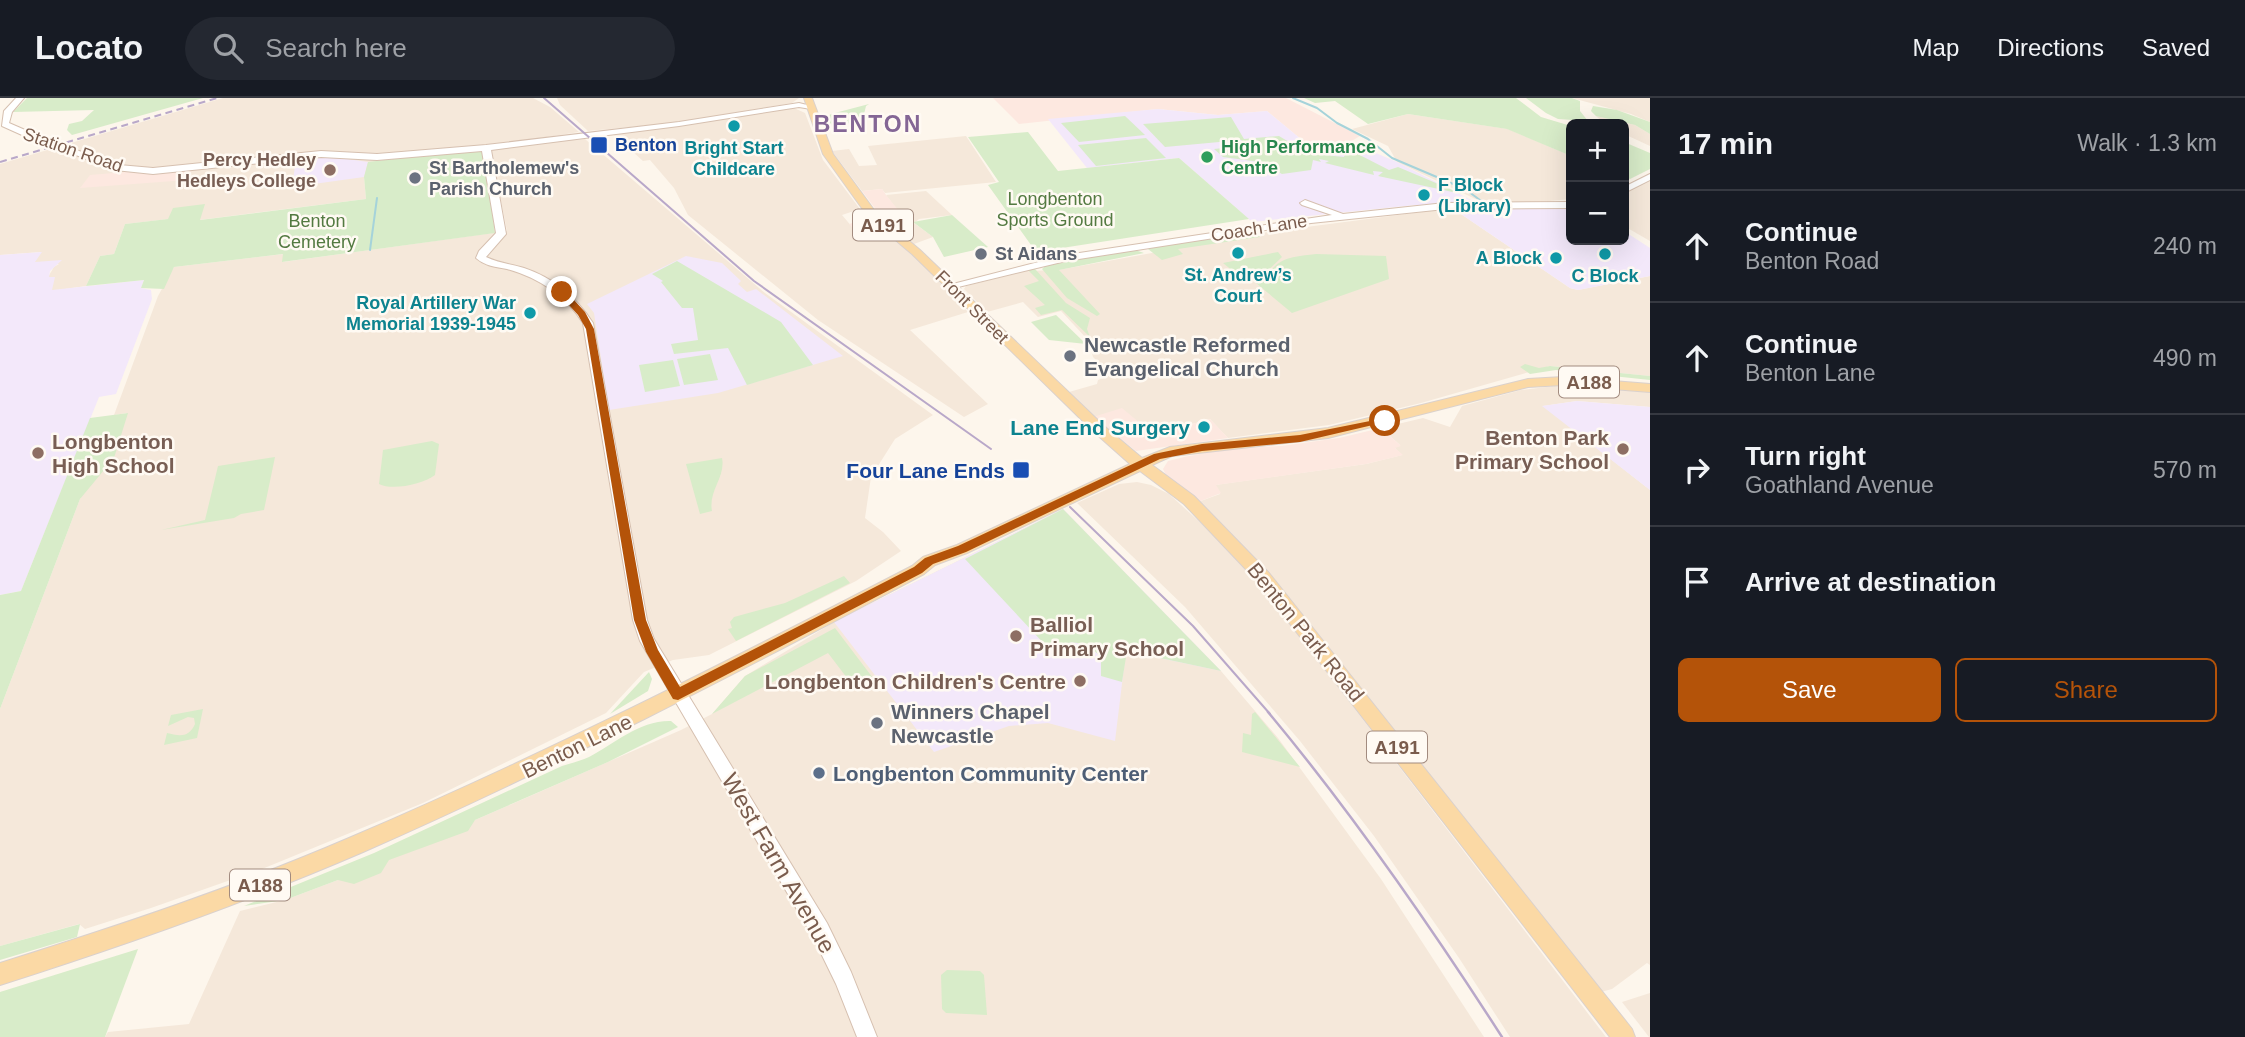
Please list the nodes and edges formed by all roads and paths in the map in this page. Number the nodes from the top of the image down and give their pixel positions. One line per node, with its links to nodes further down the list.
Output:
1 (20, 98): 3 (street)
2 (810, 102): 4 (street, Station Road); 10 (main road, Front Street / A191)
3 (3, 124): 4 (street, Station Road, bridge)
4 (486, 148): 13 (street, West Farm Avenue)
5 (1650, 177): 6 (street)
6 (1629, 188)
7 (1566, 205): 8 (street, Coach Lane)
8 (1346, 216): 9 (street, Coach Lane); 9 (street)
9 (1303, 221): 10 (street, Coach Lane)
10 (950, 286): 12 (main road, Front Street / A191)
11 (1650, 385): 12 (main road, A188)
12 (1146, 465): 13 (main road, Benton Lane / A188); 16 (main road, Benton Park Road / A191)
13 (678, 695): 14 (main road, Benton Lane / A188); 15 (street, West Farm Avenue)
14 (0, 974)
15 (867, 1037)
16 (1625, 1037)

